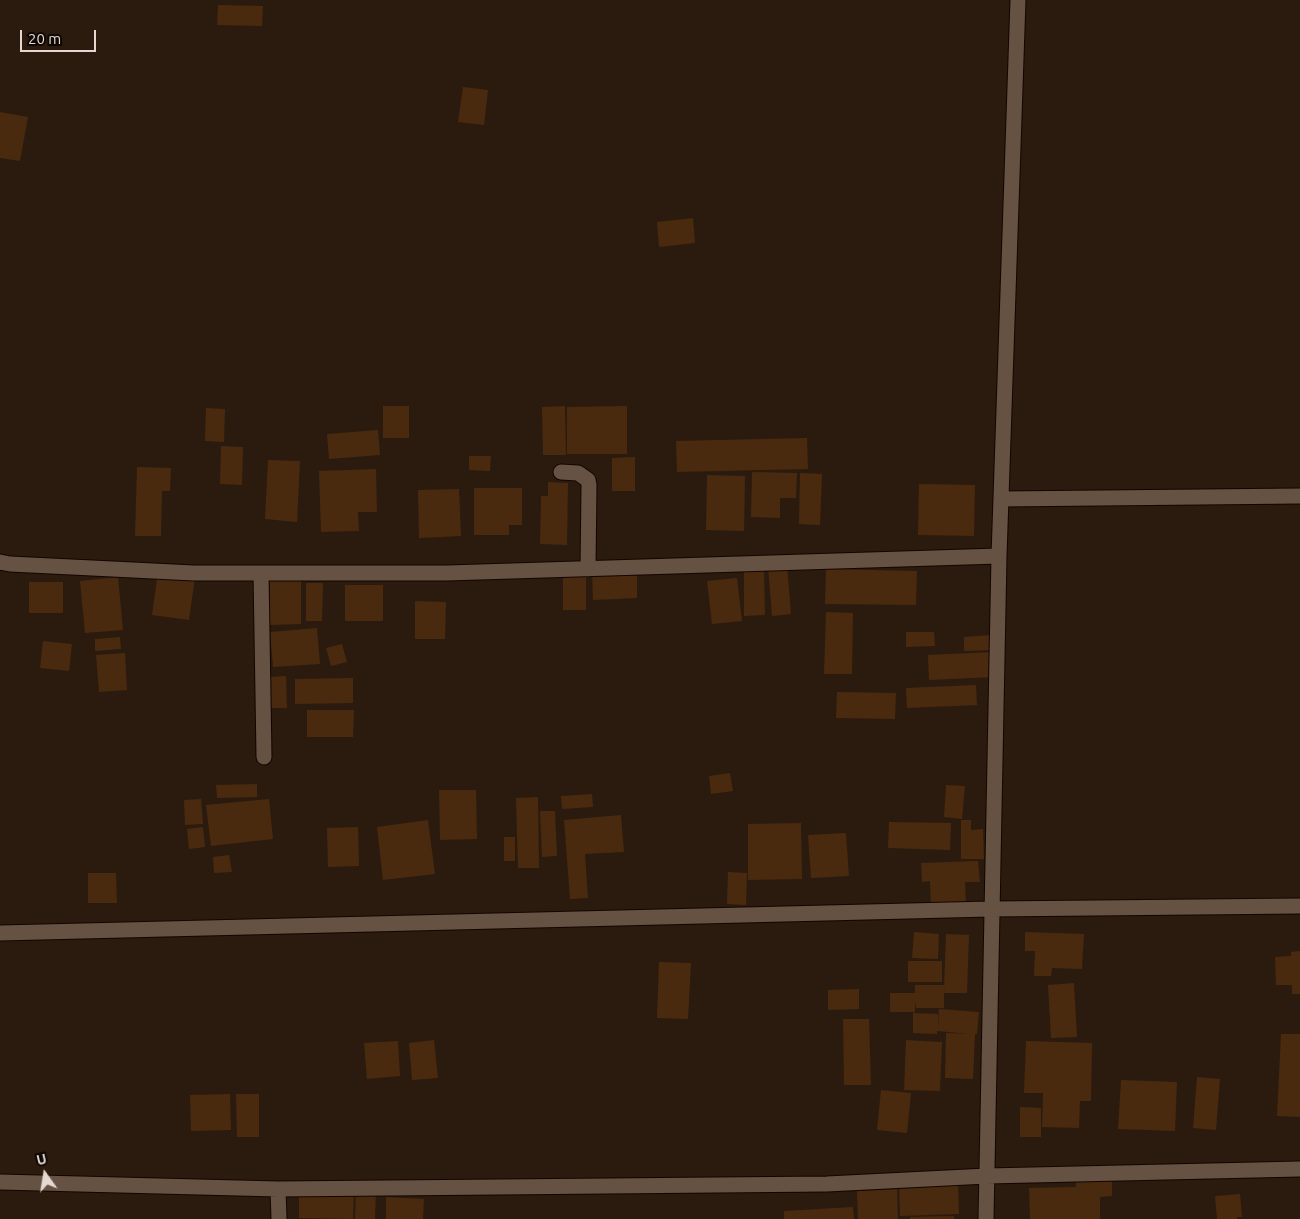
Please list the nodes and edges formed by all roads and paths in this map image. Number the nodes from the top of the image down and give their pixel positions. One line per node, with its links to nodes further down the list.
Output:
1 (1018, 0): 4 (street)
2 (561, 472): 7 (street)
3 (1300, 496): 4 (street)
4 (1001, 499): 5 (street)
5 (999, 556): 7 (street); 11 (street)
6 (0, 562): 8 (street)
7 (588, 569): 8 (street)
8 (261, 573): 9 (street)
9 (264, 757)
10 (1300, 906): 11 (street)
11 (991, 909): 12 (street); 14 (street)
12 (0, 933)
13 (1300, 1169): 14 (street)
14 (987, 1176): 16 (street); 18 (street)
15 (0, 1182): 16 (street)
16 (278, 1189): 17 (street)
17 (279, 1219)
18 (986, 1219)

